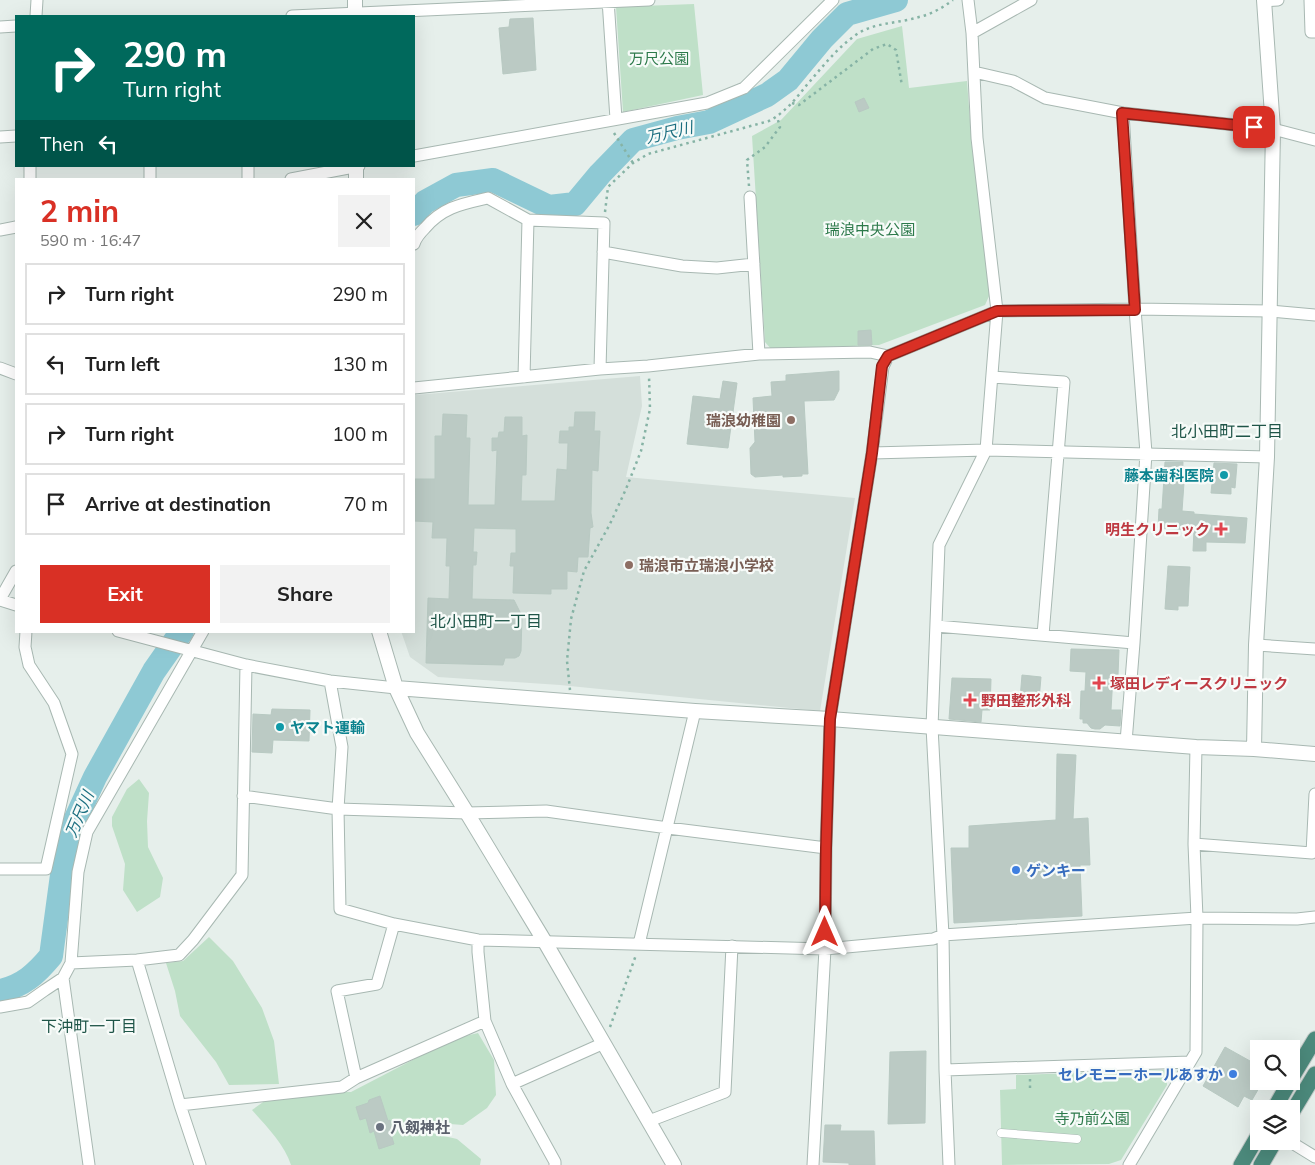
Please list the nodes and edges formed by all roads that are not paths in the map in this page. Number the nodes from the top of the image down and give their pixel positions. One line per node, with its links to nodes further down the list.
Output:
1 (37, 0): 10 (street)
2 (649, 0): 8 (street)
3 (833, 0): 18 (street)
4 (968, 0): 15 (street)
5 (1030, 0): 15 (street)
6 (1268, 0): 19 (street)
7 (1310, 0): 14 (street)
8 (608, 1): 9 (street); 18 (street)
9 (355, 10): 11 (street)
10 (36, 15)
11 (302, 15)
12 (15, 26): 13 (street)
13 (0, 27)
14 (1315, 32)
15 (972, 33): 16 (street)
16 (974, 72): 17 (street); 34 (street)
17 (1122, 113): 19 (street); 33 (street)
18 (616, 119): 23 (street)
19 (1273, 129): 22 (street); 35 (street)
20 (15, 136): 21 (street)
21 (0, 137)
22 (1315, 140)
23 (415, 156)
24 (352, 167): 25 (street)
25 (296, 178)
26 (750, 197): 32 (street)
27 (528, 220): 30 (street); 31 (street); 42 (street)
28 (15, 227): 29 (street)
29 (0, 230)
30 (415, 241)
31 (603, 252): 32 (street); 40 (street)
32 (754, 264): 37 (street)
33 (1135, 310): 34 (street); 35 (street); 48 (street)
34 (997, 311): 38 (street); 43 (street)
35 (1270, 311): 36 (street); 49 (street)
36 (1315, 315)
37 (759, 354): 38 (street); 40 (street)
38 (888, 356): 47 (street)
39 (0, 368): 41 (street)
40 (600, 369): 42 (street)
41 (15, 374)
42 (524, 377): 44 (street)
43 (992, 378): 45 (street); 46 (street)
44 (415, 388)
45 (986, 450): 46 (street); 47 (street); 53 (street)
46 (1058, 452): 48 (street); 58 (street)
47 (872, 453): 68 (street)
48 (1146, 453): 49 (street); 60 (street)
49 (1268, 457): 61 (street)
50 (15, 573): 51 (street)
51 (0, 600): 52 (street)
52 (15, 605)
53 (936, 626): 58 (street); 69 (street)
54 (26, 633): 81 (street)
55 (132, 633): 59 (street)
56 (202, 633): 63 (street)
57 (380, 633): 66 (street)
58 (1043, 635): 60 (street)
59 (153, 636): 63 (street)
60 (1134, 643): 70 (street)
61 (1256, 645): 62 (street); 72 (street)
62 (1315, 649)
63 (191, 650): 64 (street); 92 (street)
64 (246, 665): 65 (street); 75 (street)
65 (330, 681): 66 (street); 76 (street)
66 (396, 688): 67 (street); 77 (street)
67 (695, 711): 68 (street); 78 (street)
68 (830, 719): 69 (street); 80 (street)
69 (932, 727): 70 (street); 85 (street)
70 (1126, 742): 71 (street)
71 (1196, 747): 72 (street); 79 (street)
72 (1254, 750): 73 (street)
73 (1315, 754)
74 (1315, 794): 79 (street)
75 (243, 796): 76 (street); 91 (street)
76 (338, 809): 77 (street); 84 (street)
77 (468, 813): 78 (street); 87 (street)
78 (668, 828): 80 (street); 88 (street)
79 (1194, 844): 83 (street)
80 (826, 848): 90 (street)
81 (0, 869)
82 (1315, 917): 83 (street)
83 (1196, 918): 85 (street); 98 (street)
84 (394, 924): 86 (street); 102 (street)
85 (943, 935): 90 (street); 100 (street)
86 (478, 940): 87 (street); 95 (street)
87 (545, 942): 88 (street); 97 (street)
88 (640, 944): 89 (street)
89 (732, 946): 90 (street); 106 (street)
90 (825, 949): 117 (street)
91 (137, 960): 92 (street); 105 (street)
92 (71, 963): 93 (street)
93 (63, 978): 94 (street); 113 (street)
94 (0, 1007)
95 (485, 1021): 102 (street); 103 (street)
96 (1315, 1038): 99 (highway)
97 (604, 1043): 103 (street); 106 (street)
98 (1190, 1062): 100 (street); 119 (street)
99 (1300, 1064)
100 (946, 1070): 118 (street)
101 (1315, 1074): 104 (highway)
102 (356, 1078): 105 (street)
103 (512, 1084): 115 (street)
104 (1299, 1100)
105 (180, 1105): 114 (street)
106 (649, 1121): 116 (street)
107 (1001, 1133): 108 (street)
108 (1077, 1140)
109 (1300, 1148): 112 (street)
110 (1250, 1150): 120 (highway)
111 (1270, 1150): 121 (highway)
112 (1315, 1157)
113 (89, 1165)
114 (200, 1165)
115 (555, 1165)
116 (674, 1165)
117 (813, 1165)
118 (949, 1165)
119 (1129, 1165)
120 (1241, 1165)
121 (1261, 1165)

